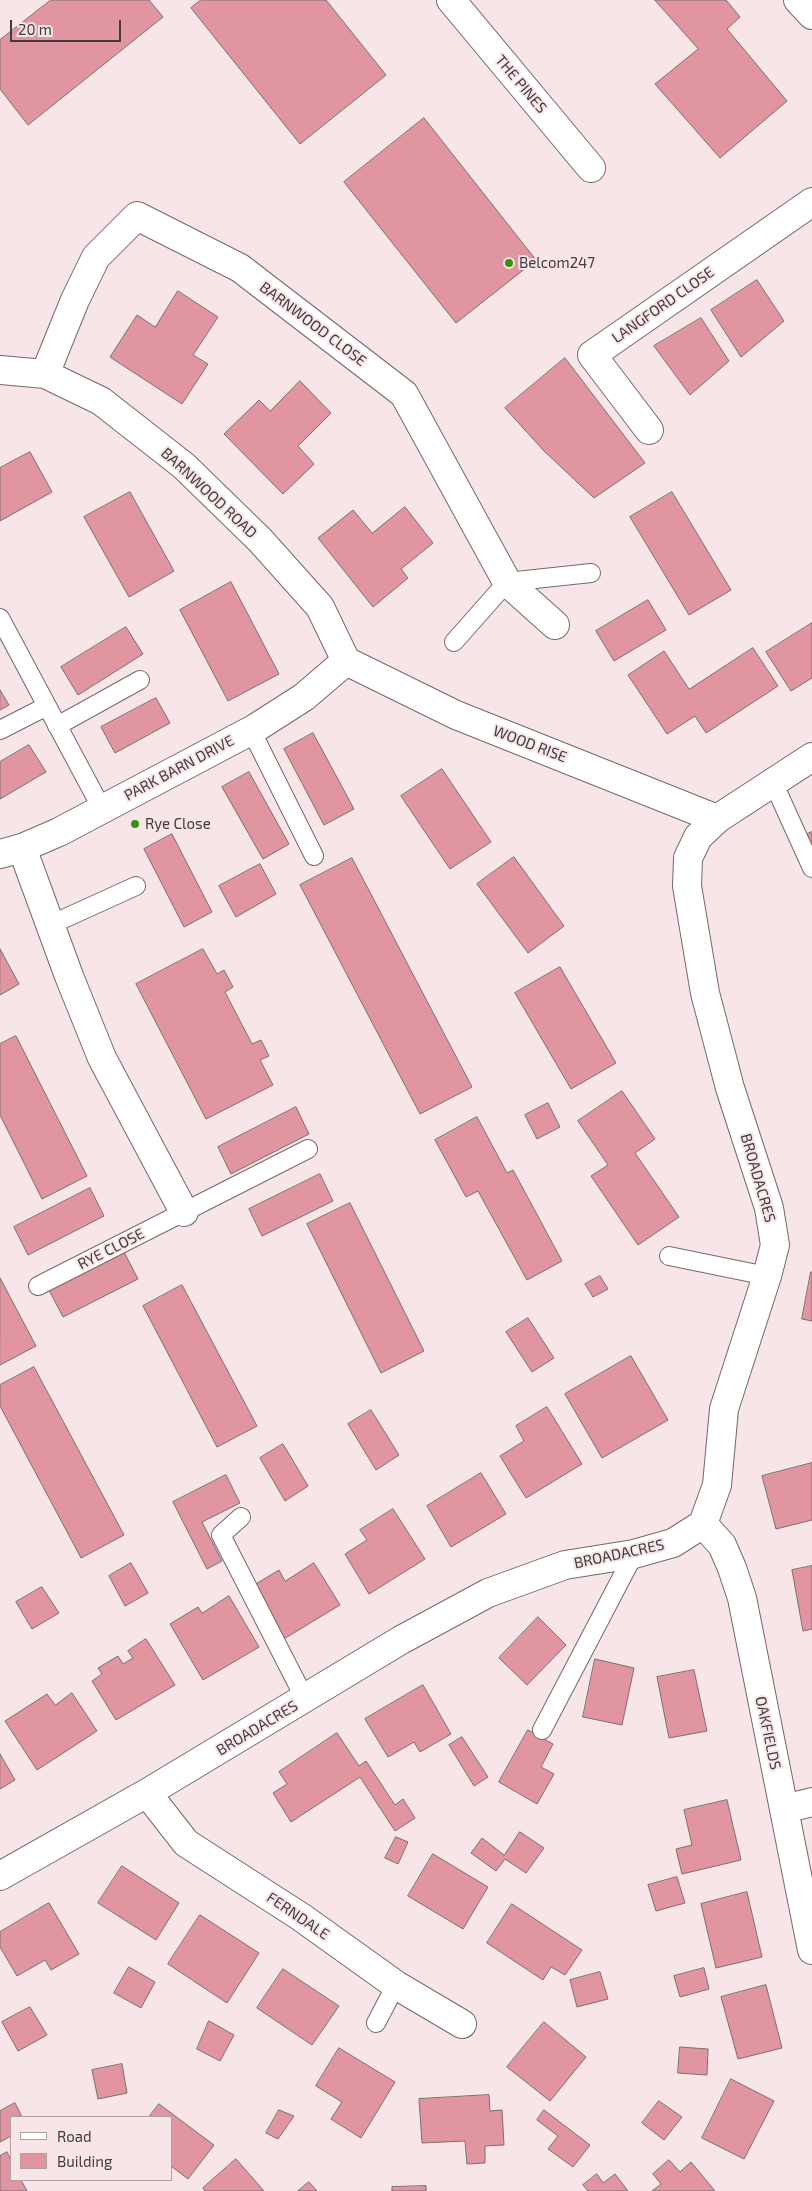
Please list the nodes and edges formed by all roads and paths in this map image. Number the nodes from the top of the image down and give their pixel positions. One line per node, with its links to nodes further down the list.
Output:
1 (451, 0): 4 (street, THE PINES)
2 (798, 0): 3 (street)
3 (812, 15)
4 (591, 168)
5 (812, 202): 8 (street, LANGFORD CLOSE)
6 (0, 370): 7 (street, BARNWOOD ROAD)
7 (45, 374): 10 (street, BARNWOOD CLOSE); 14 (street, BARNWOOD ROAD)
8 (649, 430)
9 (591, 573): 10 (lane)
10 (507, 582): 12 (street, BARNWOOD CLOSE); 13 (lane)
11 (0, 618): 16 (lane)
12 (555, 625)
13 (454, 642)
14 (346, 661): 19 (street, PARK BARN DRIVE); 23 (street, WOOD RISE)
15 (140, 680): 17 (lane)
16 (47, 706): 17 (lane); 18 (lane)
17 (57, 726): 22 (lane)
18 (0, 730)
19 (252, 730): 22 (street, PARK BARN DRIVE); 25 (lane)
20 (812, 757): 21 (street, BROADACRES)
21 (773, 782): 23 (street, BROADACRES); 26 (lane)
22 (102, 809): 24 (street, PARK BARN DRIVE)
23 (717, 819): 32 (street, BROADACRES)
24 (11, 851): 28 (street)
25 (314, 856)
26 (812, 868)
27 (136, 886): 28 (lane)
28 (50, 925): 30 (street)
29 (308, 1149): 30 (lane, RYE CLOSE)
30 (184, 1212): 33 (lane, RYE CLOSE)
31 (669, 1256): 32 (lane)
32 (767, 1276): 35 (street, BROADACRES)
33 (38, 1286)
34 (240, 1517): 37 (lane)
35 (703, 1524): 36 (street, BROADACRES); 41 (street, OAKFIELDS)
36 (634, 1554): 37 (street, BROADACRES); 38 (lane)
37 (305, 1698): 39 (street, BROADACRES)
38 (542, 1730)
39 (147, 1794): 42 (street, BROADACRES); 44 (street, FERNDALE)
40 (812, 1802): 41 (street)
41 (784, 1809): 43 (street, OAKFIELDS)
42 (0, 1876)
43 (812, 1950)
44 (396, 1985): 45 (lane); 46 (street, FERNDALE)
45 (376, 2023)
46 (462, 2024)

